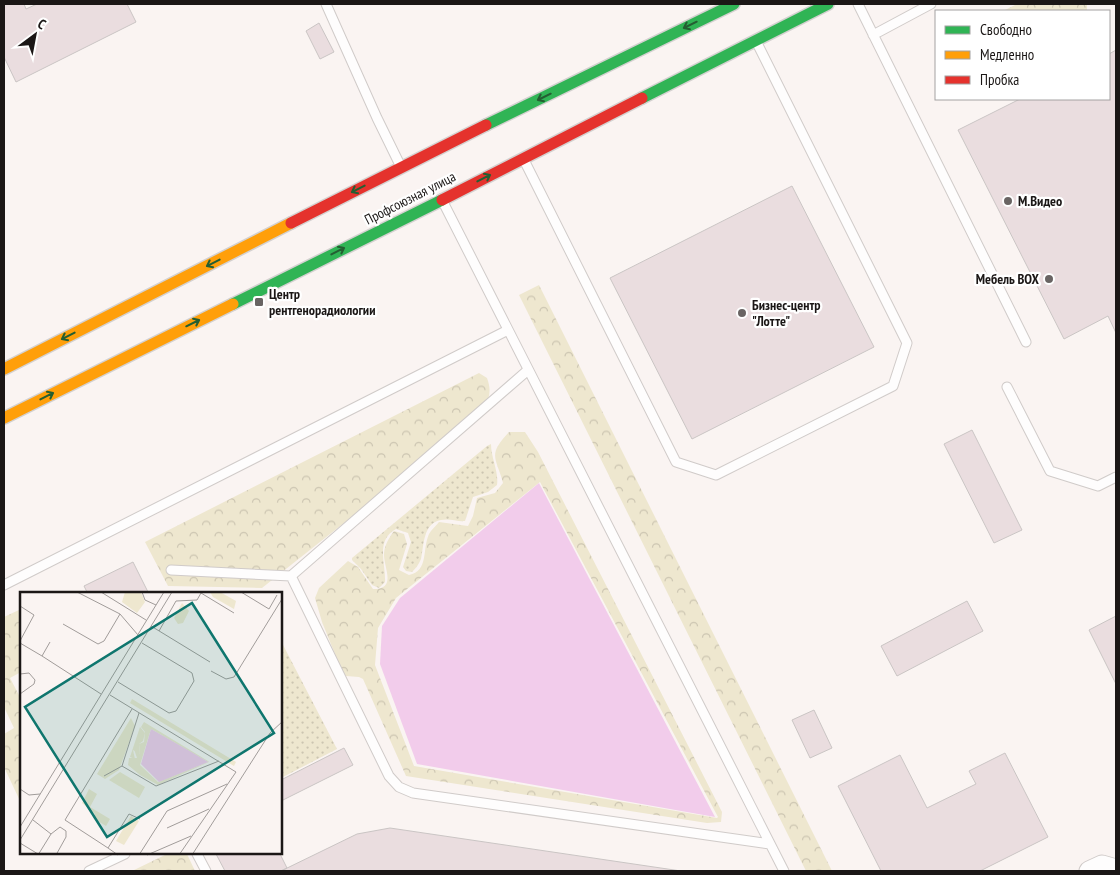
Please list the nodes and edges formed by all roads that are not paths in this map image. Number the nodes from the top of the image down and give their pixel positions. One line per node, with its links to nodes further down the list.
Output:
1 (326, 4): 9 (lane)
2 (734, 4): 9 (main road, one-way to 9)
3 (828, 4): 7 (main road, Профсоюзная улица)
4 (858, 4): 6 (lane)
5 (931, 4): 6 (lane)
6 (873, 35): 12 (lane)
7 (756, 40): 8 (main road, Профсоюзная улица); 8 (lane)
8 (523, 158): 10 (main road, Профсоюзная улица, one-way to 8)
9 (401, 167): 13 (main road, one-way to 13)
10 (442, 200): 11 (lane); 16 (main road, Профсоюзная улица, one-way to 10)
11 (508, 330): 14 (lane); 20 (lane)
12 (1026, 342)
13 (4, 369)
14 (528, 370): 19 (lane); 21 (lane)
15 (1007, 387): 17 (lane)
16 (4, 418)
17 (1116, 477)
18 (171, 570): 19 (lane)
19 (291, 576): 21 (lane)
20 (4, 584)
21 (770, 844): 27 (lane)
22 (123, 855): 25 (lane)
23 (198, 855): 26 (lane)
24 (1116, 869): 28 (street)
25 (90, 871)
26 (206, 871)
27 (784, 871)
28 (1090, 871)

